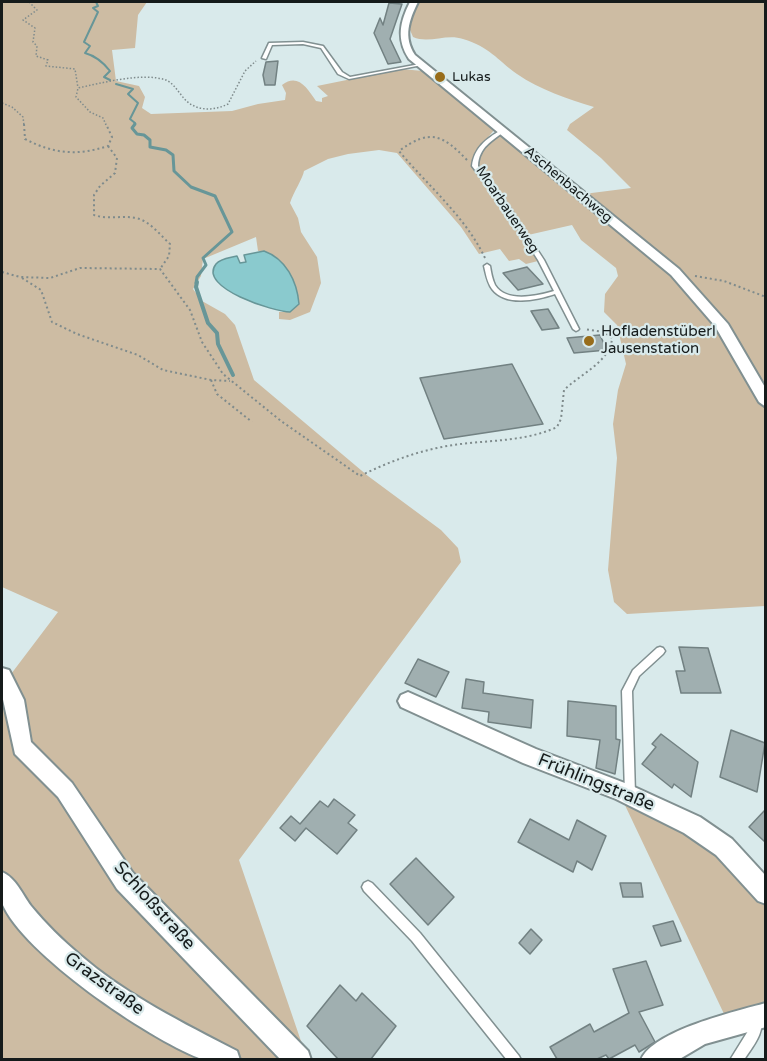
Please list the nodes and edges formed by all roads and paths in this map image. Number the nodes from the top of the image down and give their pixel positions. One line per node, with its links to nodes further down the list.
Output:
1 (29, 2): 5 (path)
2 (414, 2): 4 (street, Aschenbachweg)
3 (264, 58): 4 (lane); 5 (path)
4 (420, 65): 7 (street, Aschenbachweg)
5 (78, 88): 8 (path)
6 (2, 104): 8 (path)
7 (502, 131): 9 (lane, Moarbauerweg); 13 (street, Aschenbachweg)
8 (108, 146): 11 (path)
9 (475, 163): 10 (path); 15 (lane, Moarbauerweg)
10 (487, 266): 15 (lane)
11 (160, 269): 14 (path); 19 (path)
12 (2, 272): 14 (path)
13 (675, 272): 16 (path); 20 (street, Aschenbachweg)
14 (20, 277): 18 (path)
15 (557, 292): 17 (lane, Moarbauerweg)
16 (765, 297)
17 (576, 329): 19 (path)
18 (211, 381): 19 (path); 21 (path)
19 (231, 381)
20 (765, 402)
21 (252, 422)
22 (660, 651): 25 (lane)
23 (2, 676): 31 (street, Schloßstraße)
24 (408, 701): 25 (street, Frühlingstraße)
25 (630, 795): 28 (street, Frühlingstraße)
26 (2, 883): 30 (street, Grazstraße)
27 (368, 887): 32 (lane)
28 (765, 893)
29 (761, 1017): 33 (street); 34 (lane)
30 (228, 1059)
31 (299, 1059)
32 (515, 1059)
33 (653, 1059)
34 (736, 1059)

